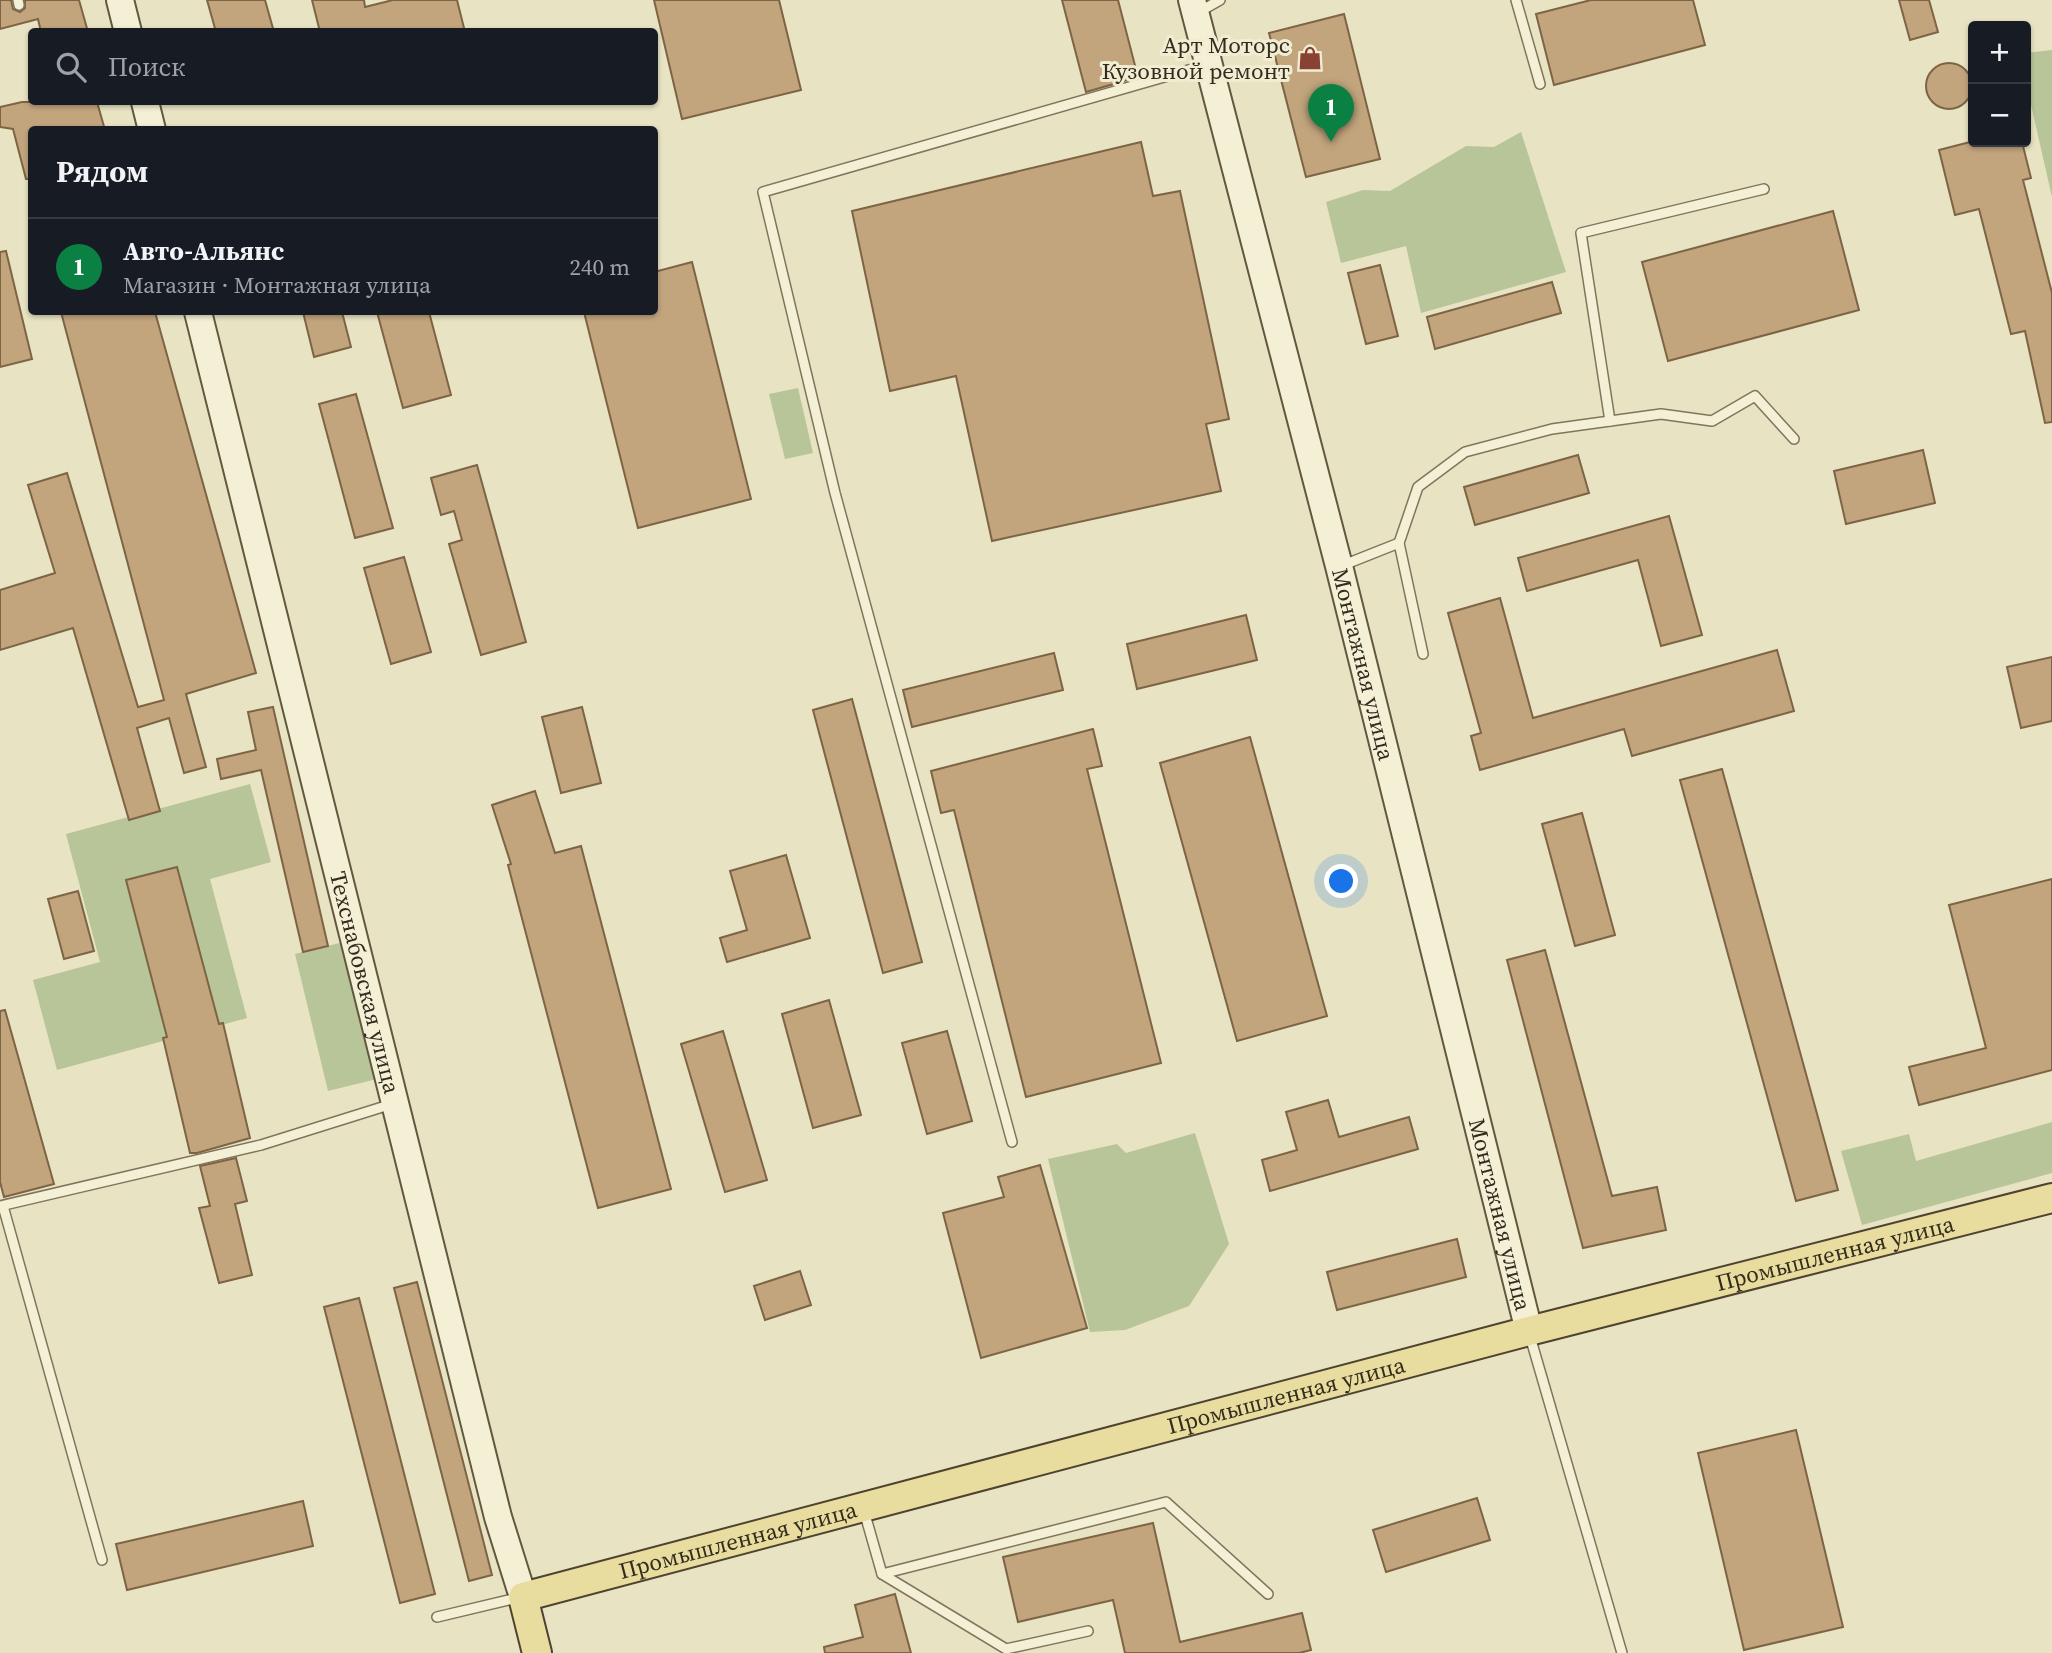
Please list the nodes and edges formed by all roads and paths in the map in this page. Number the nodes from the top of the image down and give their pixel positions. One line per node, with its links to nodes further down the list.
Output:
1 (120, 0): 5 (street)
2 (1220, 0): 4 (lane)
3 (1517, 0): 7 (lane)
4 (1194, 7): 6 (street, Монтажная улица)
5 (127, 28)
6 (1208, 64): 15 (street, Монтажная улица); 18 (lane)
7 (1539, 84)
8 (146, 105): 9 (street)
9 (151, 126)
10 (1764, 189): 12 (lane)
11 (199, 315): 17 (street, Техснабовская улица)
12 (1609, 421): 13 (lane); 14 (lane)
13 (1794, 439)
14 (1399, 543): 15 (lane); 16 (lane)
15 (1339, 566): 21 (street, Монтажная улица)
16 (1423, 654)
17 (397, 1103): 20 (lane); 26 (street, Техснабовская улица)
18 (1012, 1142)
19 (2052, 1198): 21 (main road, Промышленная улица)
20 (1, 1206): 23 (lane)
21 (1529, 1331): 22 (main road, Промышленная улица); 30 (lane)
22 (863, 1510): 24 (lane); 26 (main road, Промышленная улица)
23 (102, 1560)
24 (882, 1574): 25 (lane); 28 (lane)
25 (1268, 1594)
26 (523, 1597): 27 (lane); 29 (main road, Техснабовская улица)
27 (437, 1617)
28 (1088, 1631)
29 (537, 1653)
30 (1622, 1653)

